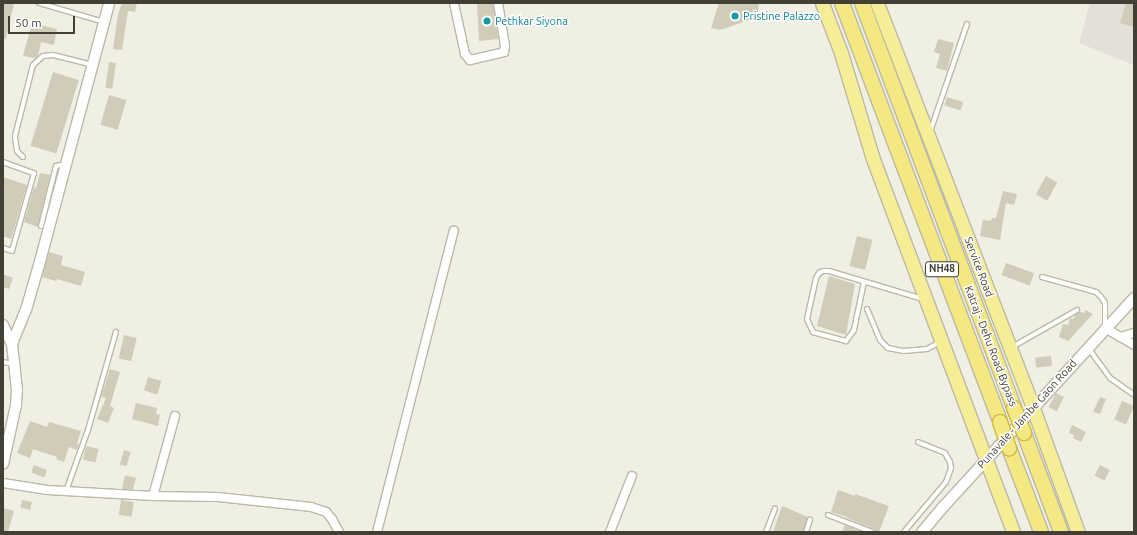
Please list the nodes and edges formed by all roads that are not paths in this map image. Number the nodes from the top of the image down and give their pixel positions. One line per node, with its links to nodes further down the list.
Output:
1 (39, 3): 9 (lane)
2 (109, 3): 9 (street)
3 (454, 3): 4 (street)
4 (498, 3)
5 (822, 3): 22 (main road)
6 (842, 3): 60 (highway, Katraj - Dehu Road Bypass / NH48, bridge)
7 (862, 3): 61 (highway, Katraj - Dehu Road Bypass / NH48, bridge)
8 (877, 3): 12 (main road, Service Road)
9 (104, 22): 11 (street)
10 (967, 24): 12 (lane)
11 (93, 65): 13 (lane); 15 (street)
12 (928, 136): 34 (main road, Service Road)
13 (23, 157)
14 (3, 162): 18 (lane)
15 (66, 167): 16 (lane); 31 (street)
16 (41, 226)
17 (454, 231): 52 (street)
18 (3, 248)
19 (1042, 277): 26 (lane)
20 (864, 282): 20 (lane); 22 (lane)
21 (1134, 298): 26 (street, Punavale - Jambe Gaon Road)
22 (926, 300): 30 (main road)
23 (867, 309): 30 (lane)
24 (1077, 310): 34 (lane)
25 (4, 327): 31 (street)
26 (1105, 328): 29 (street); 33 (street, Punavale - Jambe Gaon Road)
27 (116, 332): 46 (lane)
28 (1134, 333): 29 (street)
29 (1120, 337): 32 (street)
30 (941, 342): 42 (main road)
31 (12, 344): 36 (street)
32 (1134, 345)
33 (1088, 347): 37 (lane); 38 (street, Punavale - Jambe Gaon Road)
34 (1010, 348): 38 (main road, Service Road)
35 (3, 362): 36 (lane)
36 (15, 365): 40 (street)
37 (1134, 395)
38 (1033, 408): 42 (street, Punavale - Jambe Gaon Road); 62 (main road, Service Road)
39 (175, 416): 47 (street)
40 (6, 437): 43 (street)
41 (918, 442): 57 (lane)
42 (986, 461): 58 (street, Punavale - Jambe Gaon Road); 59 (main road)
43 (3, 464)
44 (632, 476): 53 (street)
45 (3, 483): 46 (street)
46 (66, 491): 47 (street)
47 (153, 496): 51 (street)
48 (775, 508): 54 (lane)
49 (828, 515): 56 (lane)
50 (810, 520): 55 (lane)
51 (339, 532)
52 (377, 532)
53 (610, 532)
54 (766, 532)
55 (806, 532)
56 (872, 532)
57 (904, 532)
58 (922, 532)
59 (1013, 532)
60 (1041, 532)
61 (1061, 532)
62 (1078, 532)

